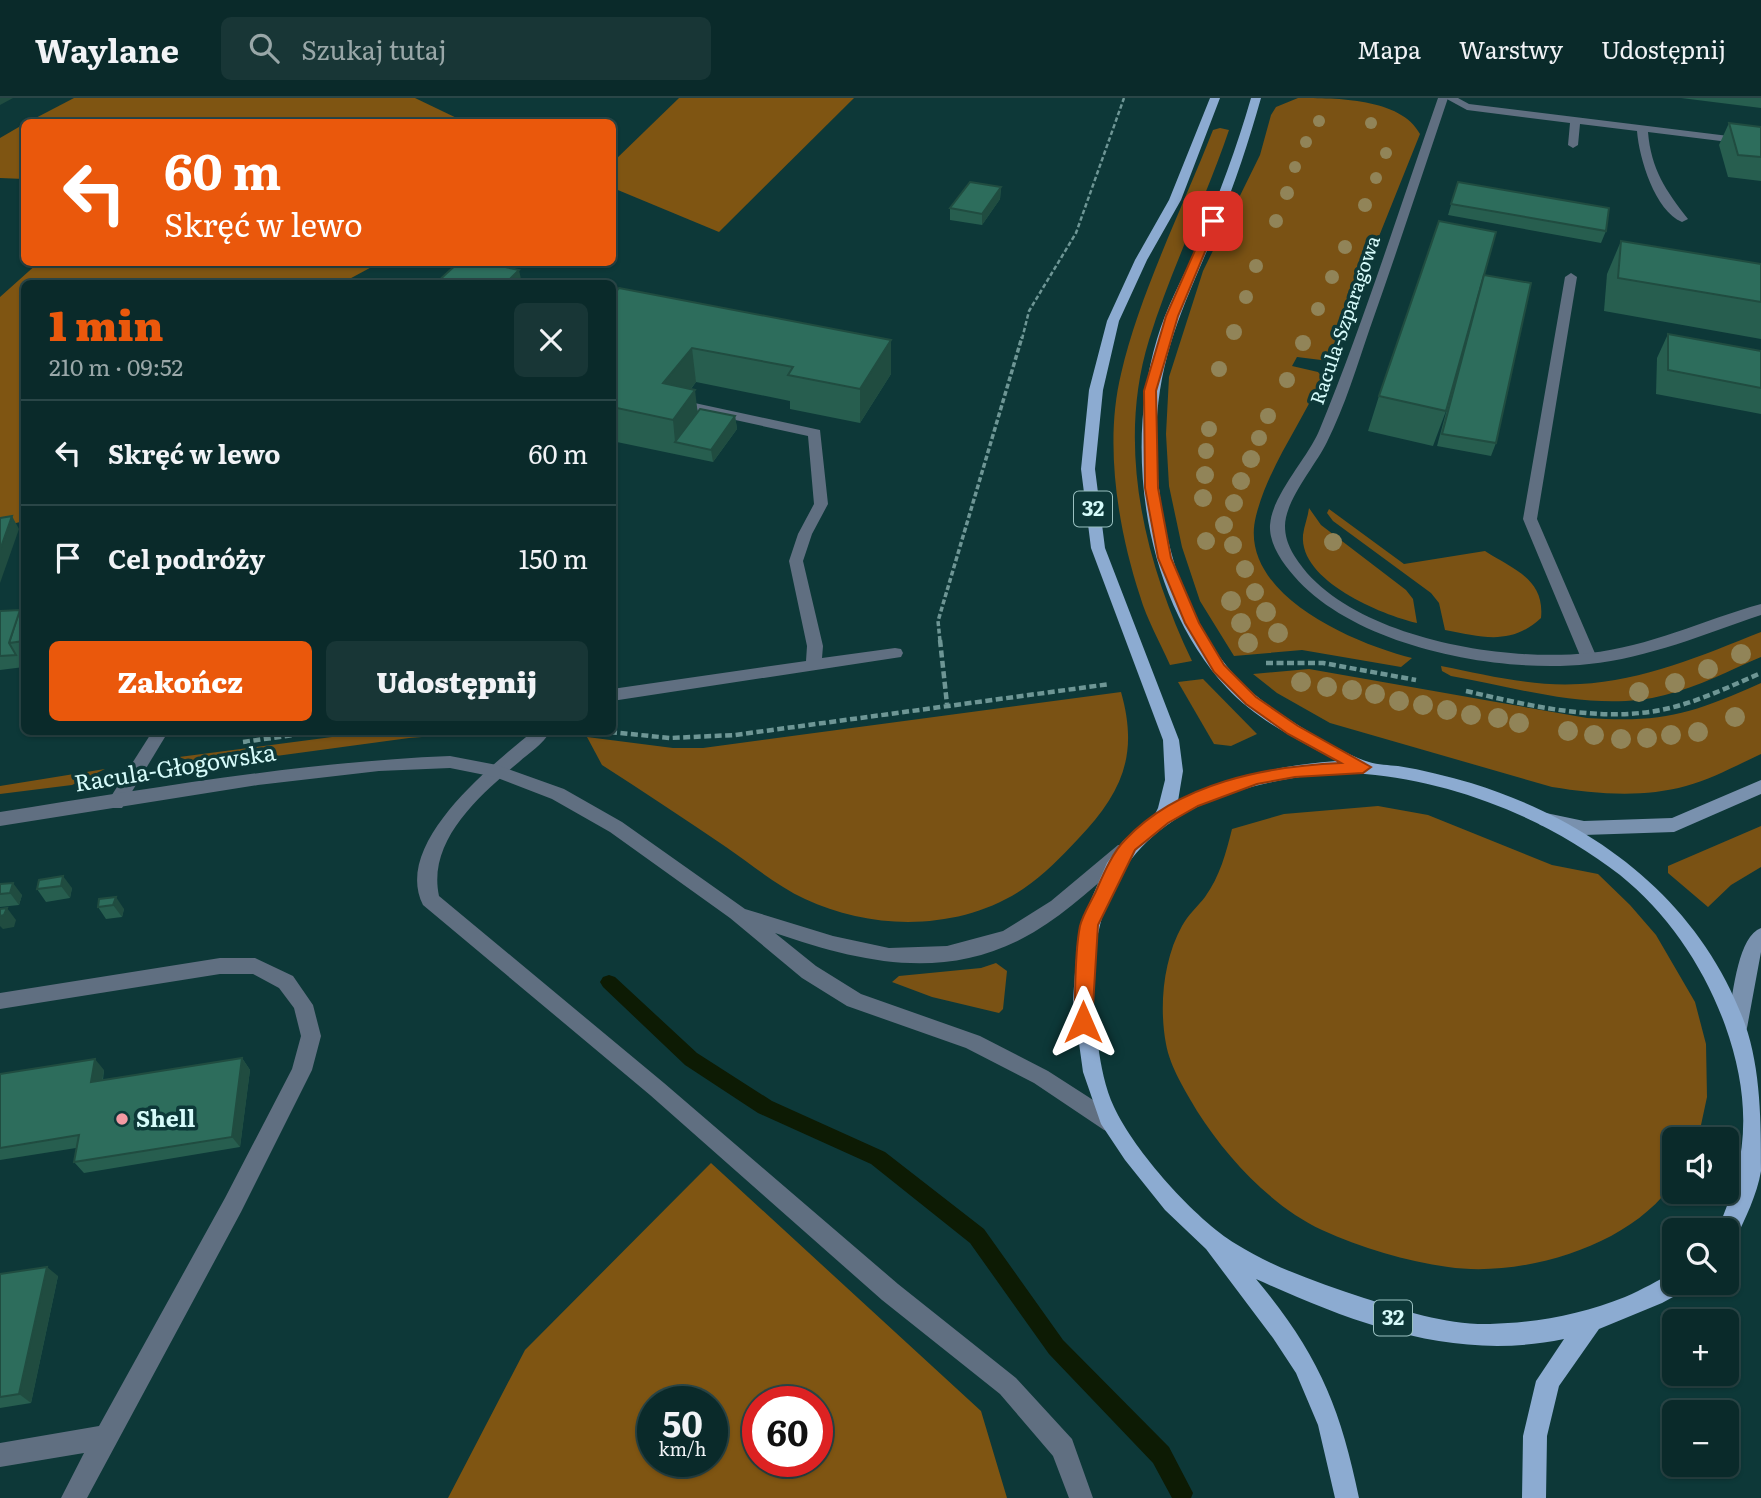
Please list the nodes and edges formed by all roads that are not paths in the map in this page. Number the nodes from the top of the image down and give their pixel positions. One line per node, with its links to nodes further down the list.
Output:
1 (1215, 98): 24 (main road, 32)
2 (1256, 98): 19 (main road, 32)
3 (1443, 98): 14 (street, Racula-Szparagowa)
4 (1450, 98): 5 (street)
5 (1575, 122): 6 (street); 8 (street)
6 (1642, 128): 7 (street); 9 (street)
7 (1761, 143)
8 (1573, 145)
9 (1682, 219)
10 (1572, 276): 14 (street)
11 (690, 406): 15 (street)
12 (1761, 609): 14 (street)
13 (895, 653): 15 (street)
14 (1589, 659)
15 (814, 665): 16 (street)
16 (616, 694)
17 (158, 735): 22 (street)
18 (539, 735): 20 (street)
19 (1363, 767): 24 (main road, 32); 25 (main road, 32)
20 (497, 771): 22 (street, Racula-Głogowska); 27 (street, Racula-Głogowska); 39 (street)
21 (1761, 787): 25 (main road)
22 (116, 803): 23 (street, Racula-Głogowska)
23 (0, 819)
24 (1162, 819): 26 (main road, 32)
25 (1543, 820): 30 (main road, 32)
26 (1129, 845): 27 (street, Racula-Głogowska); 31 (main road, 32)
27 (737, 913): 31 (street, Racula-Głogowska)
28 (1761, 936): 30 (main road)
29 (0, 1001): 36 (street)
30 (1737, 1028): 32 (main road, 32)
31 (1111, 1123): 33 (main road, 32)
32 (1736, 1218)
33 (1209, 1239): 35 (main road, 32); 40 (main road, 32)
34 (1662, 1291): 35 (main road, 32)
35 (1590, 1322): 41 (main road)
36 (108, 1437): 37 (street); 38 (street)
37 (0, 1455)
38 (73, 1498)
39 (1081, 1498)
40 (1346, 1498)
41 (1534, 1498)

